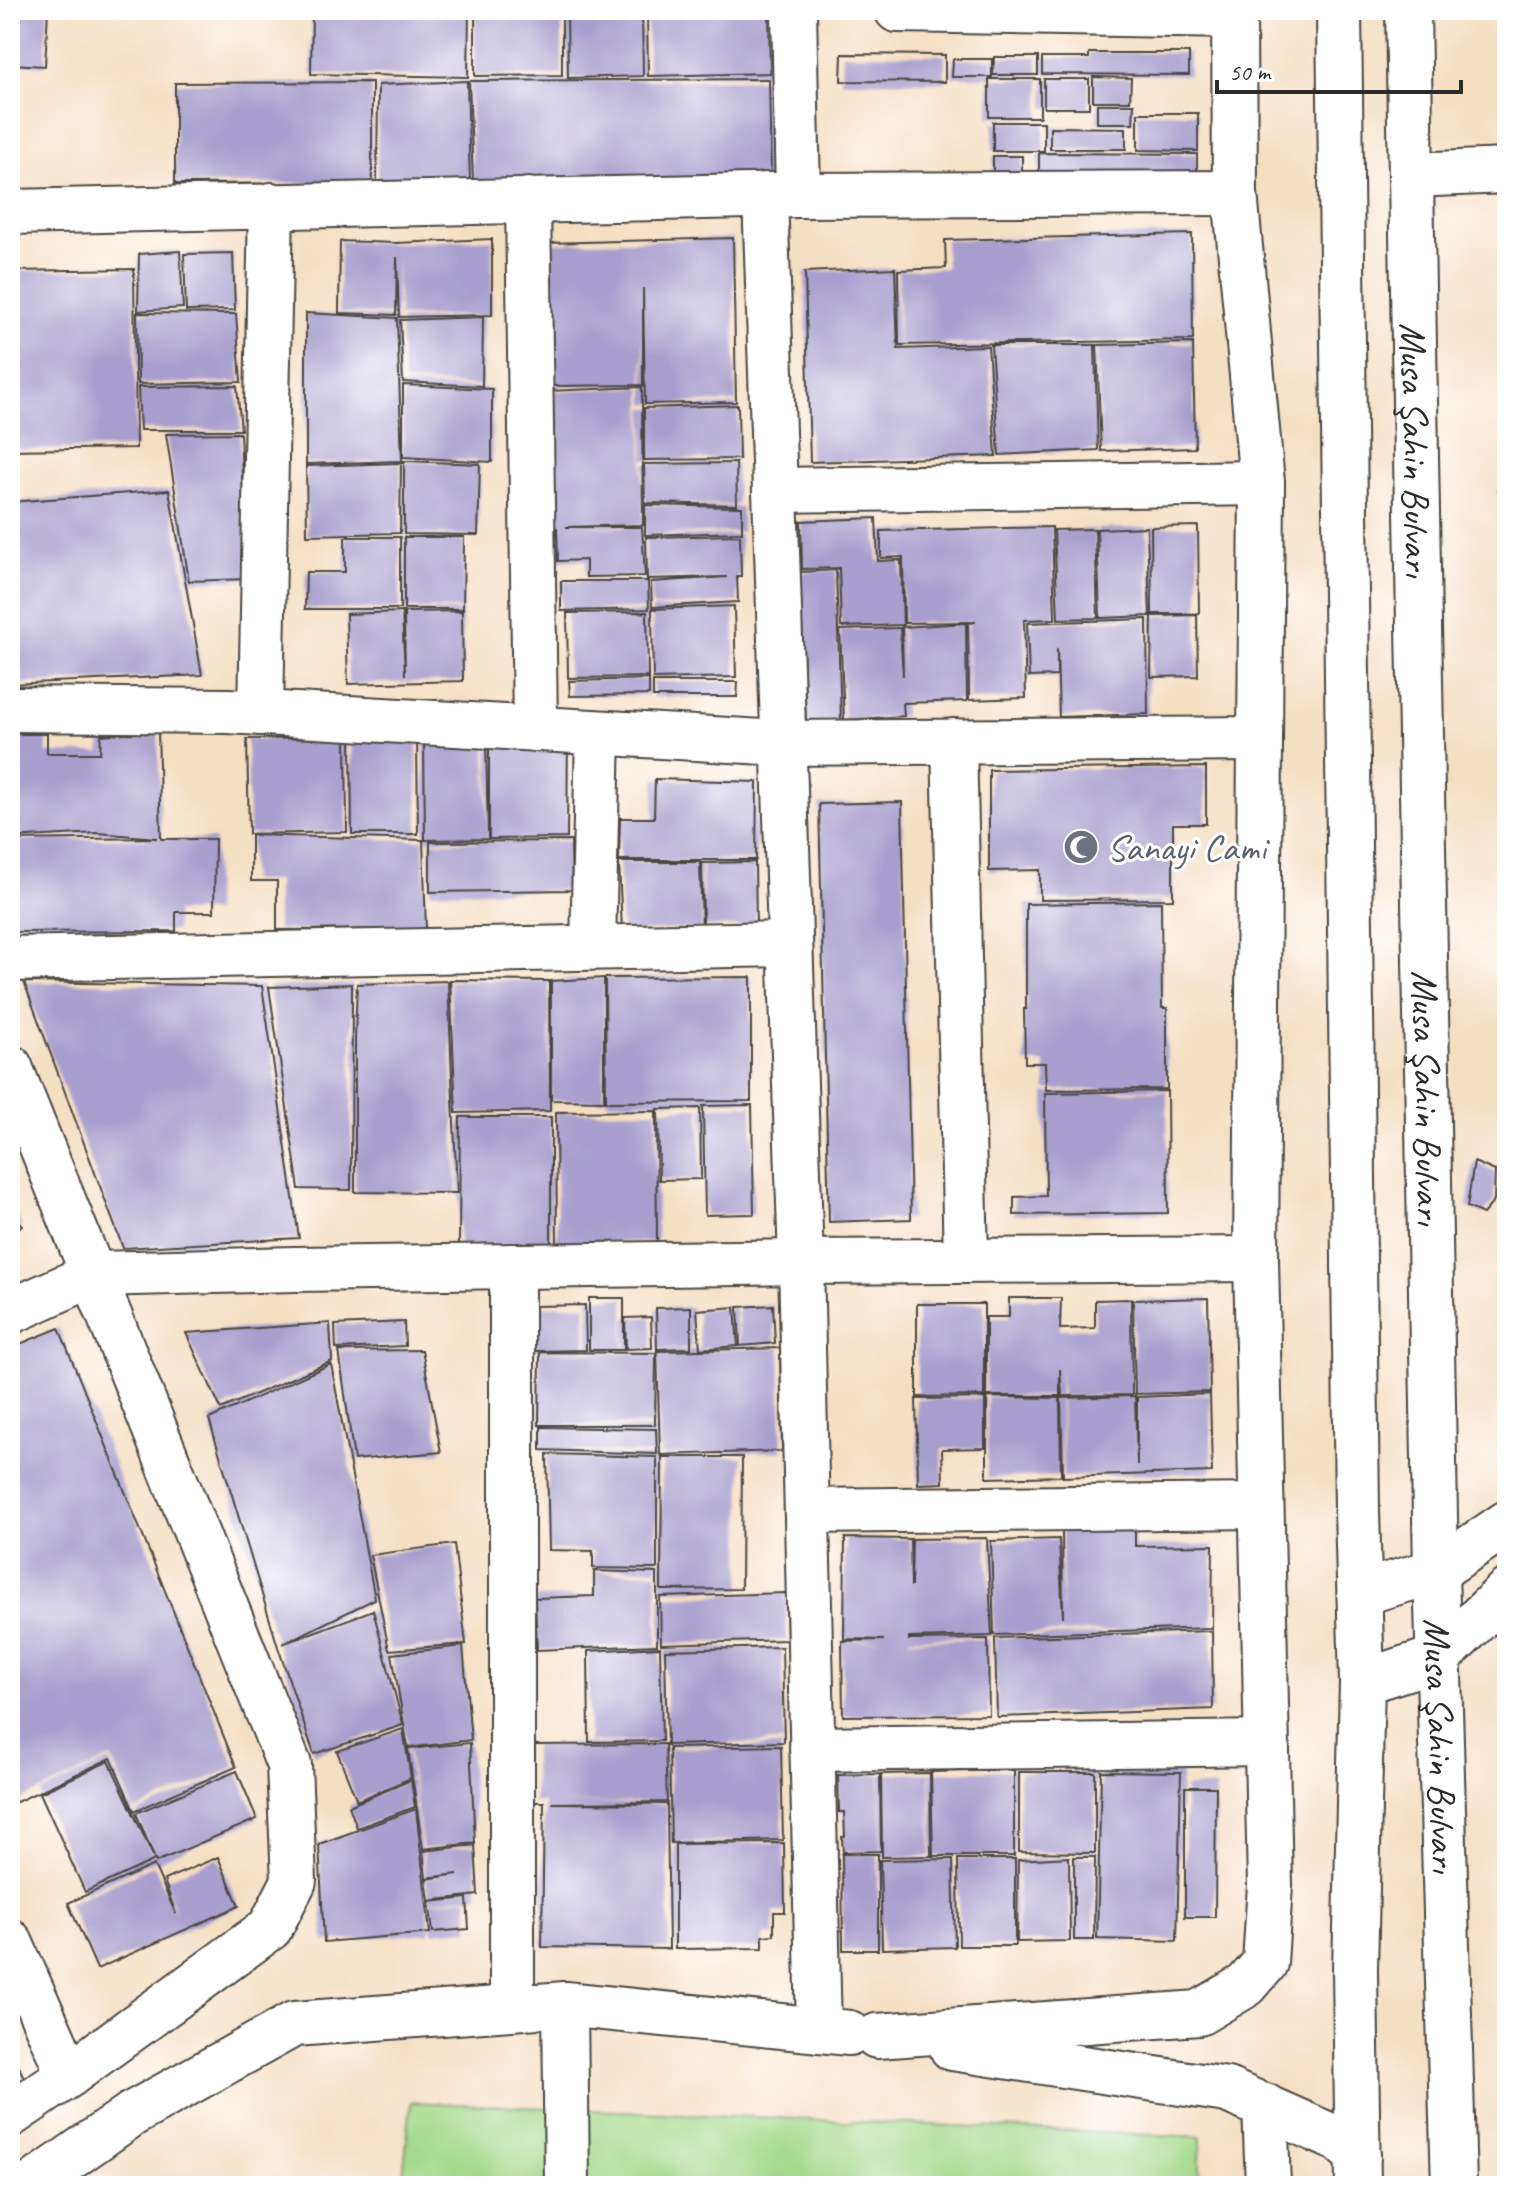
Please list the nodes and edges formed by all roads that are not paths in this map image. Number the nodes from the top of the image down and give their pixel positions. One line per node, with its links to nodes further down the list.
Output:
1 (794, 10): 9 (main road)
2 (897, 10): 5 (main road)
3 (1339, 10): 37 (main road, Musa Şahin Bulvarı)
4 (1408, 10): 7 (main road, Musa Şahin Bulvarı)
5 (1234, 13): 8 (main road)
6 (1507, 171): 7 (main road)
7 (1411, 175): 35 (main road, Musa Şahin Bulvarı)
8 (1235, 193): 9 (main road); 13 (main road)
9 (798, 195): 10 (main road); 14 (main road)
10 (528, 200): 11 (main road); 17 (main road)
11 (271, 205): 12 (main road); 16 (main road)
12 (10, 212)
13 (1262, 483): 14 (main road); 19 (main road)
14 (775, 490): 21 (main road)
15 (10, 709): 16 (main road)
16 (261, 713): 17 (main road)
17 (535, 729): 18 (main road)
18 (598, 733): 21 (main road); 23 (main road)
19 (1260, 739): 20 (main road); 26 (main road)
20 (954, 741): 21 (main road); 27 (main road)
21 (782, 743): 22 (main road)
22 (789, 944): 23 (main road); 28 (main road)
23 (593, 947): 24 (main road)
24 (10, 959)
25 (10, 1067): 30 (main road)
26 (1256, 1259): 27 (main road); 32 (main road)
27 (966, 1261): 28 (main road)
28 (801, 1262): 29 (main road); 33 (main road)
29 (512, 1266): 30 (main road); 44 (main road)
30 (94, 1274): 31 (main road); 47 (main road)
31 (10, 1312)
32 (1261, 1506): 33 (main road); 40 (main road)
33 (807, 1511): 41 (main road)
34 (1507, 1523): 35 (main road)
35 (1436, 1571): 37 (main road); 38 (main road, Musa Şahin Bulvarı)
36 (1507, 1591): 38 (main road)
37 (1360, 1593): 39 (main road, Musa Şahin Bulvarı)
38 (1438, 1658): 39 (main road); 54 (main road, Musa Şahin Bulvarı)
39 (1362, 1682): 50 (main road, Musa Şahin Bulvarı)
40 (1266, 1743): 41 (main road); 46 (main road)
41 (812, 1749): 45 (main road)
42 (10, 1942): 47 (main road)
43 (565, 2004): 44 (main road); 45 (main road); 52 (main road)
44 (512, 2007): 51 (main road)
45 (819, 2030): 46 (main road)
46 (877, 2036): 48 (main road)
47 (69, 2075): 49 (main road)
48 (1265, 2106): 50 (main road); 53 (main road)
49 (10, 2115)
50 (1358, 2171)
51 (30, 2186)
52 (567, 2186)
53 (1268, 2186)
54 (1454, 2186)

